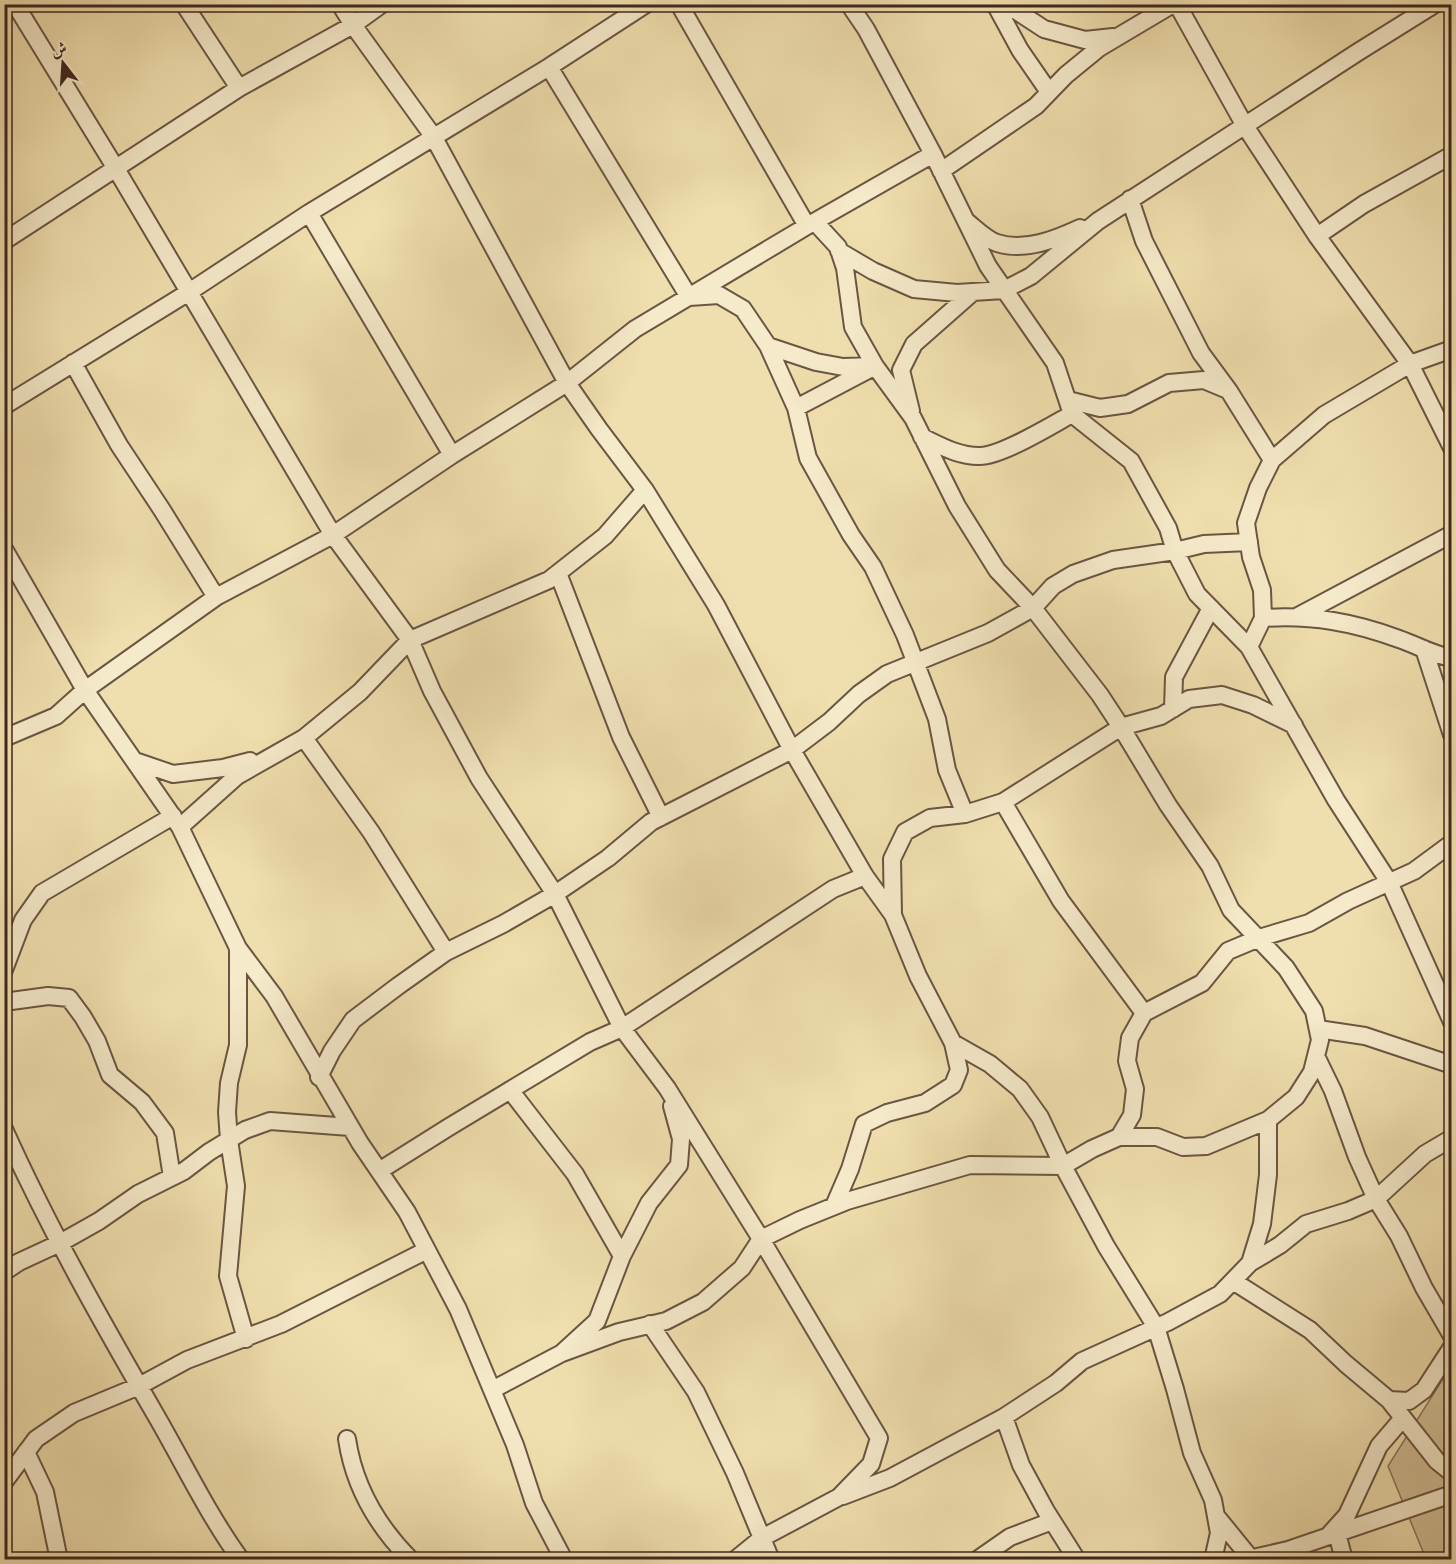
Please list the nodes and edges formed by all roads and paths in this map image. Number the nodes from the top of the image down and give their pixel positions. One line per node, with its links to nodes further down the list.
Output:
1 (15, 4): 21 (street)
2 (184, 4): 15 (street)
3 (340, 4): 12 (street)
4 (382, 4): 12 (street)
5 (645, 4): 14 (street)
6 (679, 4): 27 (street)
7 (849, 4): 19 (street)
8 (995, 4): 16 (street)
9 (1006, 4): 13 (street)
10 (1175, 4): 13 (street); 17 (street)
11 (1435, 4): 17 (street)
12 (353, 25): 15 (street); 18 (street)
13 (1117, 37): 16 (street)
14 (549, 67): 18 (street); 34 (street)
15 (239, 88): 21 (street)
16 (1049, 92): 22 (street)
17 (1245, 126): 23 (street); 28 (street)
18 (434, 136): 24 (street); 40 (street)
19 (933, 154): 22 (street); 27 (street)
20 (1452, 155): 28 (street)
21 (115, 167): 29 (street); 32 (street)
22 (941, 171): 25 (street)
23 (1130, 200): 26 (street); 41 (street)
24 (309, 213): 32 (street); 48 (street)
25 (964, 220): 26 (street); 31 (street)
26 (1098, 221): 31 (street)
27 (811, 224): 30 (street); 34 (street)
28 (1317, 236): 38 (street)
29 (4, 241)
30 (839, 251): 33 (street); 39 (street)
31 (1004, 290): 33 (street); 43 (street)
32 (189, 292): 37 (street); 52 (street)
33 (974, 292): 45 (street)
34 (689, 297): 35 (street); 40 (street)
35 (768, 346): 39 (street); 44 (street)
36 (1452, 349): 38 (street)
37 (73, 363): 42 (street); 57 (street)
38 (1410, 364): 47 (street); 49 (street)
39 (875, 366): 44 (street); 45 (street)
40 (567, 383): 48 (street); 50 (street)
41 (1229, 391): 43 (street); 49 (street)
42 (4, 406)
43 (1070, 407): 46 (street); 55 (street)
44 (796, 408): 66 (street)
45 (913, 418): 46 (street)
46 (922, 437): 58 (street)
47 (1451, 445)
48 (452, 455): 52 (street)
49 (1272, 460): 53 (street)
50 (645, 490): 56 (street); 74 (street)
51 (1452, 534): 60 (street)
52 (333, 535): 57 (street); 62 (street)
53 (1249, 542): 55 (street); 61 (street)
54 (4, 549): 67 (street)
55 (1175, 551): 58 (street); 59 (street)
56 (558, 573): 62 (street); 79 (street)
57 (216, 597): 67 (street)
58 (1033, 608): 66 (street); 70 (street)
59 (1211, 608): 63 (street); 68 (street)
60 (1298, 616): 61 (street); 64 (street)
61 (1263, 618): 63 (street)
62 (410, 640): 73 (street); 84 (street)
63 (1249, 646): 69 (street)
64 (1424, 649): 65 (street); 71 (street)
65 (1452, 658)
66 (916, 663): 74 (street); 78 (street)
67 (85, 690): 72 (street); 76 (street)
68 (1173, 709): 69 (street); 70 (street)
69 (1294, 725): 83 (street)
70 (1121, 727): 77 (street); 86 (street)
71 (1452, 735)
72 (4, 738)
73 (304, 738): 75 (street); 88 (street)
74 (792, 750): 79 (street); 82 (street)
75 (272, 756): 76 (street); 80 (street)
76 (135, 761): 80 (street)
77 (1003, 802): 78 (street); 91 (street)
78 (965, 814): 85 (street)
79 (661, 817): 84 (street)
80 (176, 821): 87 (street); 89 (street)
81 (1452, 843): 83 (street)
82 (865, 876): 85 (street); 93 (street)
83 (1389, 882): 86 (street); 92 (street)
84 (555, 894): 88 (street); 93 (street)
85 (893, 915): 95 (street)
86 (1259, 938): 91 (street); 94 (street)
87 (238, 948): 98 (street); 106 (street)
88 (446, 952): 98 (street)
89 (4, 969)
90 (4, 1002): 109 (street)
91 (1144, 1013): 104 (street)
92 (1452, 1022)
93 (622, 1028): 99 (street); 100 (street)
94 (1318, 1029): 96 (street); 97 (street)
95 (952, 1043): 107 (street); 111 (street)
96 (1316, 1056): 101 (street); 110 (street)
97 (1452, 1065)
98 (319, 1077): 102 (street)
99 (667, 1088): 112 (street); 115 (street)
100 (510, 1090): 108 (street); 115 (street)
101 (1268, 1120): 104 (street); 116 (street)
102 (350, 1127): 106 (street); 108 (street)
103 (4, 1129): 113 (street)
104 (1119, 1137): 107 (street)
105 (1452, 1138): 110 (street)
106 (229, 1140): 109 (street); 122 (street)
107 (1063, 1166): 111 (street); 120 (street)
108 (379, 1171): 114 (street)
109 (172, 1177): 113 (street)
110 (1376, 1199): 116 (street); 121 (street)
111 (834, 1206): 112 (street)
112 (760, 1239): 119 (street); 135 (street)
113 (60, 1243): 117 (street); 125 (street)
114 (427, 1250): 122 (street); 126 (street)
115 (622, 1256): 124 (street)
116 (1250, 1263): 118 (street)
117 (4, 1272)
118 (1233, 1281): 120 (street); 127 (street)
119 (650, 1324): 124 (street); 139 (street)
120 (1156, 1327): 128 (street); 136 (street)
121 (1452, 1336)
122 (246, 1339): 125 (street)
123 (1452, 1347): 127 (street)
124 (562, 1353): 126 (street)
125 (139, 1386): 131 (street); 142 (street)
126 (492, 1390): 144 (street)
127 (1389, 1400): 129 (street)
128 (1004, 1417): 135 (street); 137 (street)
129 (1403, 1418): 132 (street); 138 (street)
130 (347, 1439): 143 (street)
131 (26, 1452): 133 (street); 141 (street)
132 (1452, 1473)
133 (4, 1482)
134 (1452, 1494): 138 (street)
135 (839, 1497): 139 (street)
136 (1216, 1516): 140 (street); 149 (street)
137 (1052, 1521): 147 (street); 148 (street)
138 (1332, 1534): 140 (street); 150 (street)
139 (762, 1538): 145 (street); 146 (street)
140 (1249, 1559)
141 (60, 1560)
142 (241, 1560)
143 (411, 1560)
144 (564, 1560)
145 (735, 1560)
146 (771, 1560)
147 (977, 1560)
148 (1077, 1560)
149 (1213, 1560)
150 (1344, 1560)

